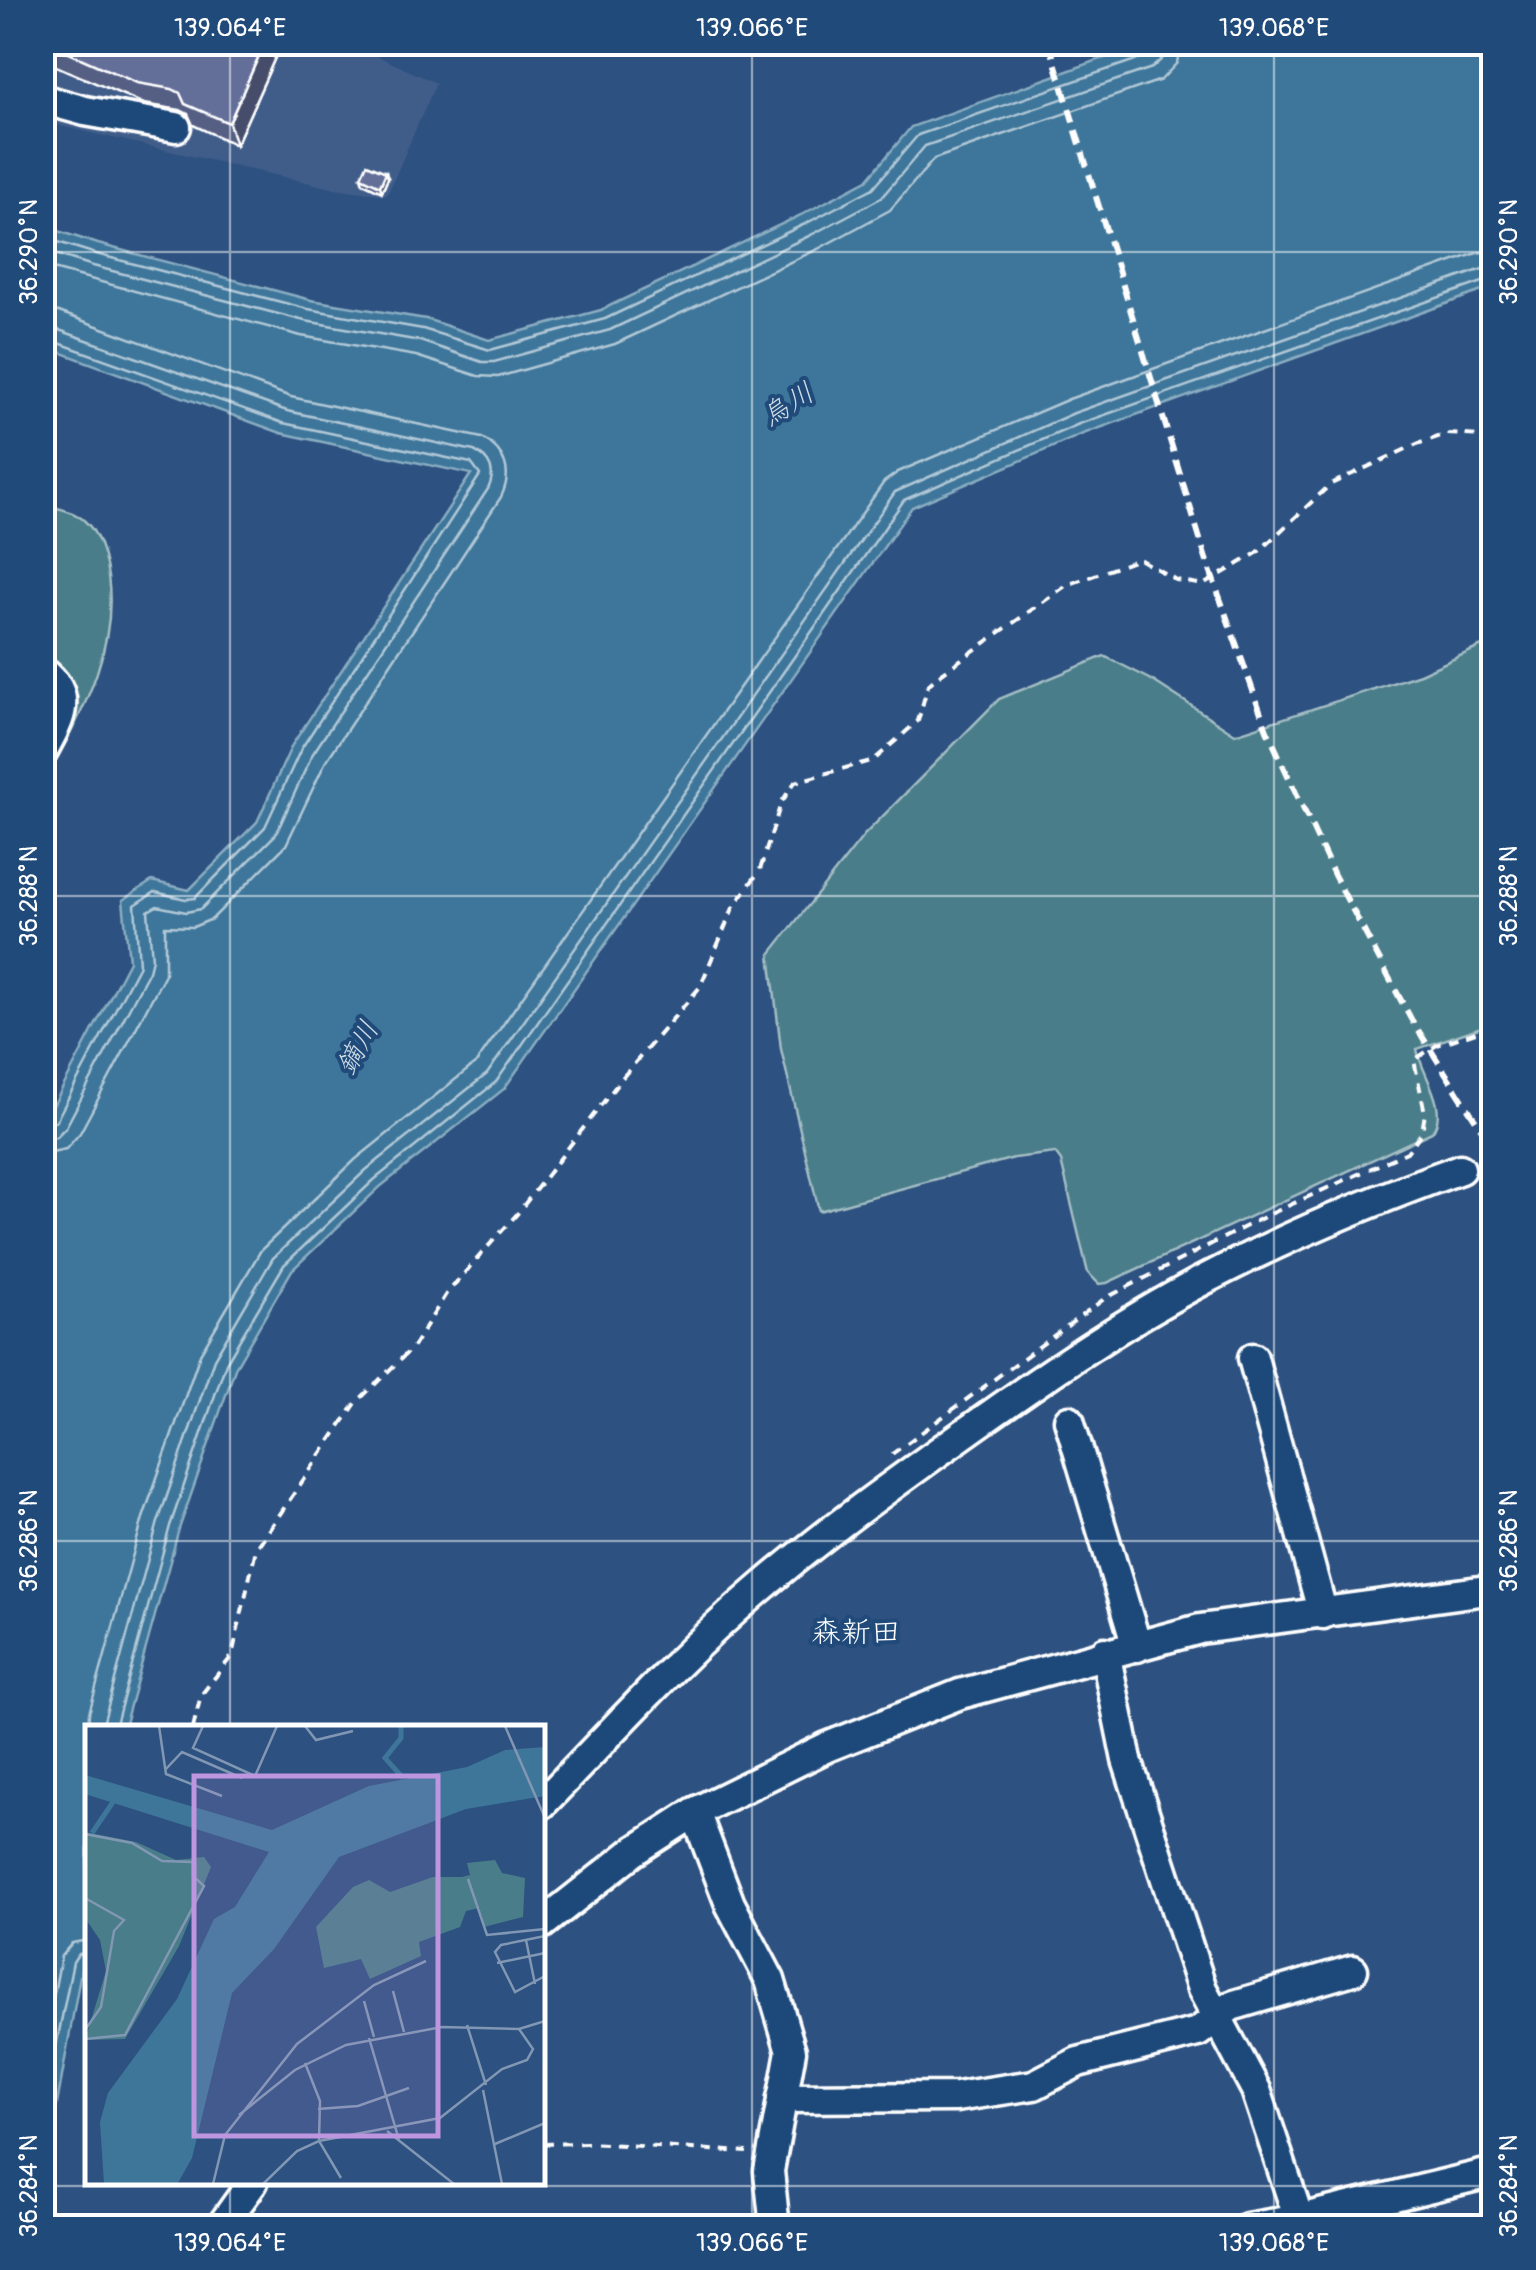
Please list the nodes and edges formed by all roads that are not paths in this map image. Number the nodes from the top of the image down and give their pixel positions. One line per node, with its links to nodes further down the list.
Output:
1 (42, 99): 2 (street)
2 (176, 127)
3 (42, 671): 4 (street)
4 (42, 752)
5 (1460, 1169): 12 (street)
6 (1254, 1358): 9 (street)
7 (1070, 1420): 10 (street)
8 (1494, 1589): 9 (street)
9 (1323, 1614): 10 (street)
10 (1137, 1647): 11 (street)
11 (1105, 1652): 13 (street); 16 (street)
12 (545, 1801)
13 (696, 1812): 14 (street); 17 (street)
14 (545, 1922)
15 (1352, 1970): 16 (street)
16 (1218, 2019): 17 (street); 20 (street)
17 (782, 2098): 22 (street)
18 (1494, 2172): 20 (street)
19 (251, 2185): 21 (street)
20 (1299, 2223): 23 (street)
21 (220, 2228)
22 (775, 2228)
23 (1247, 2228)

